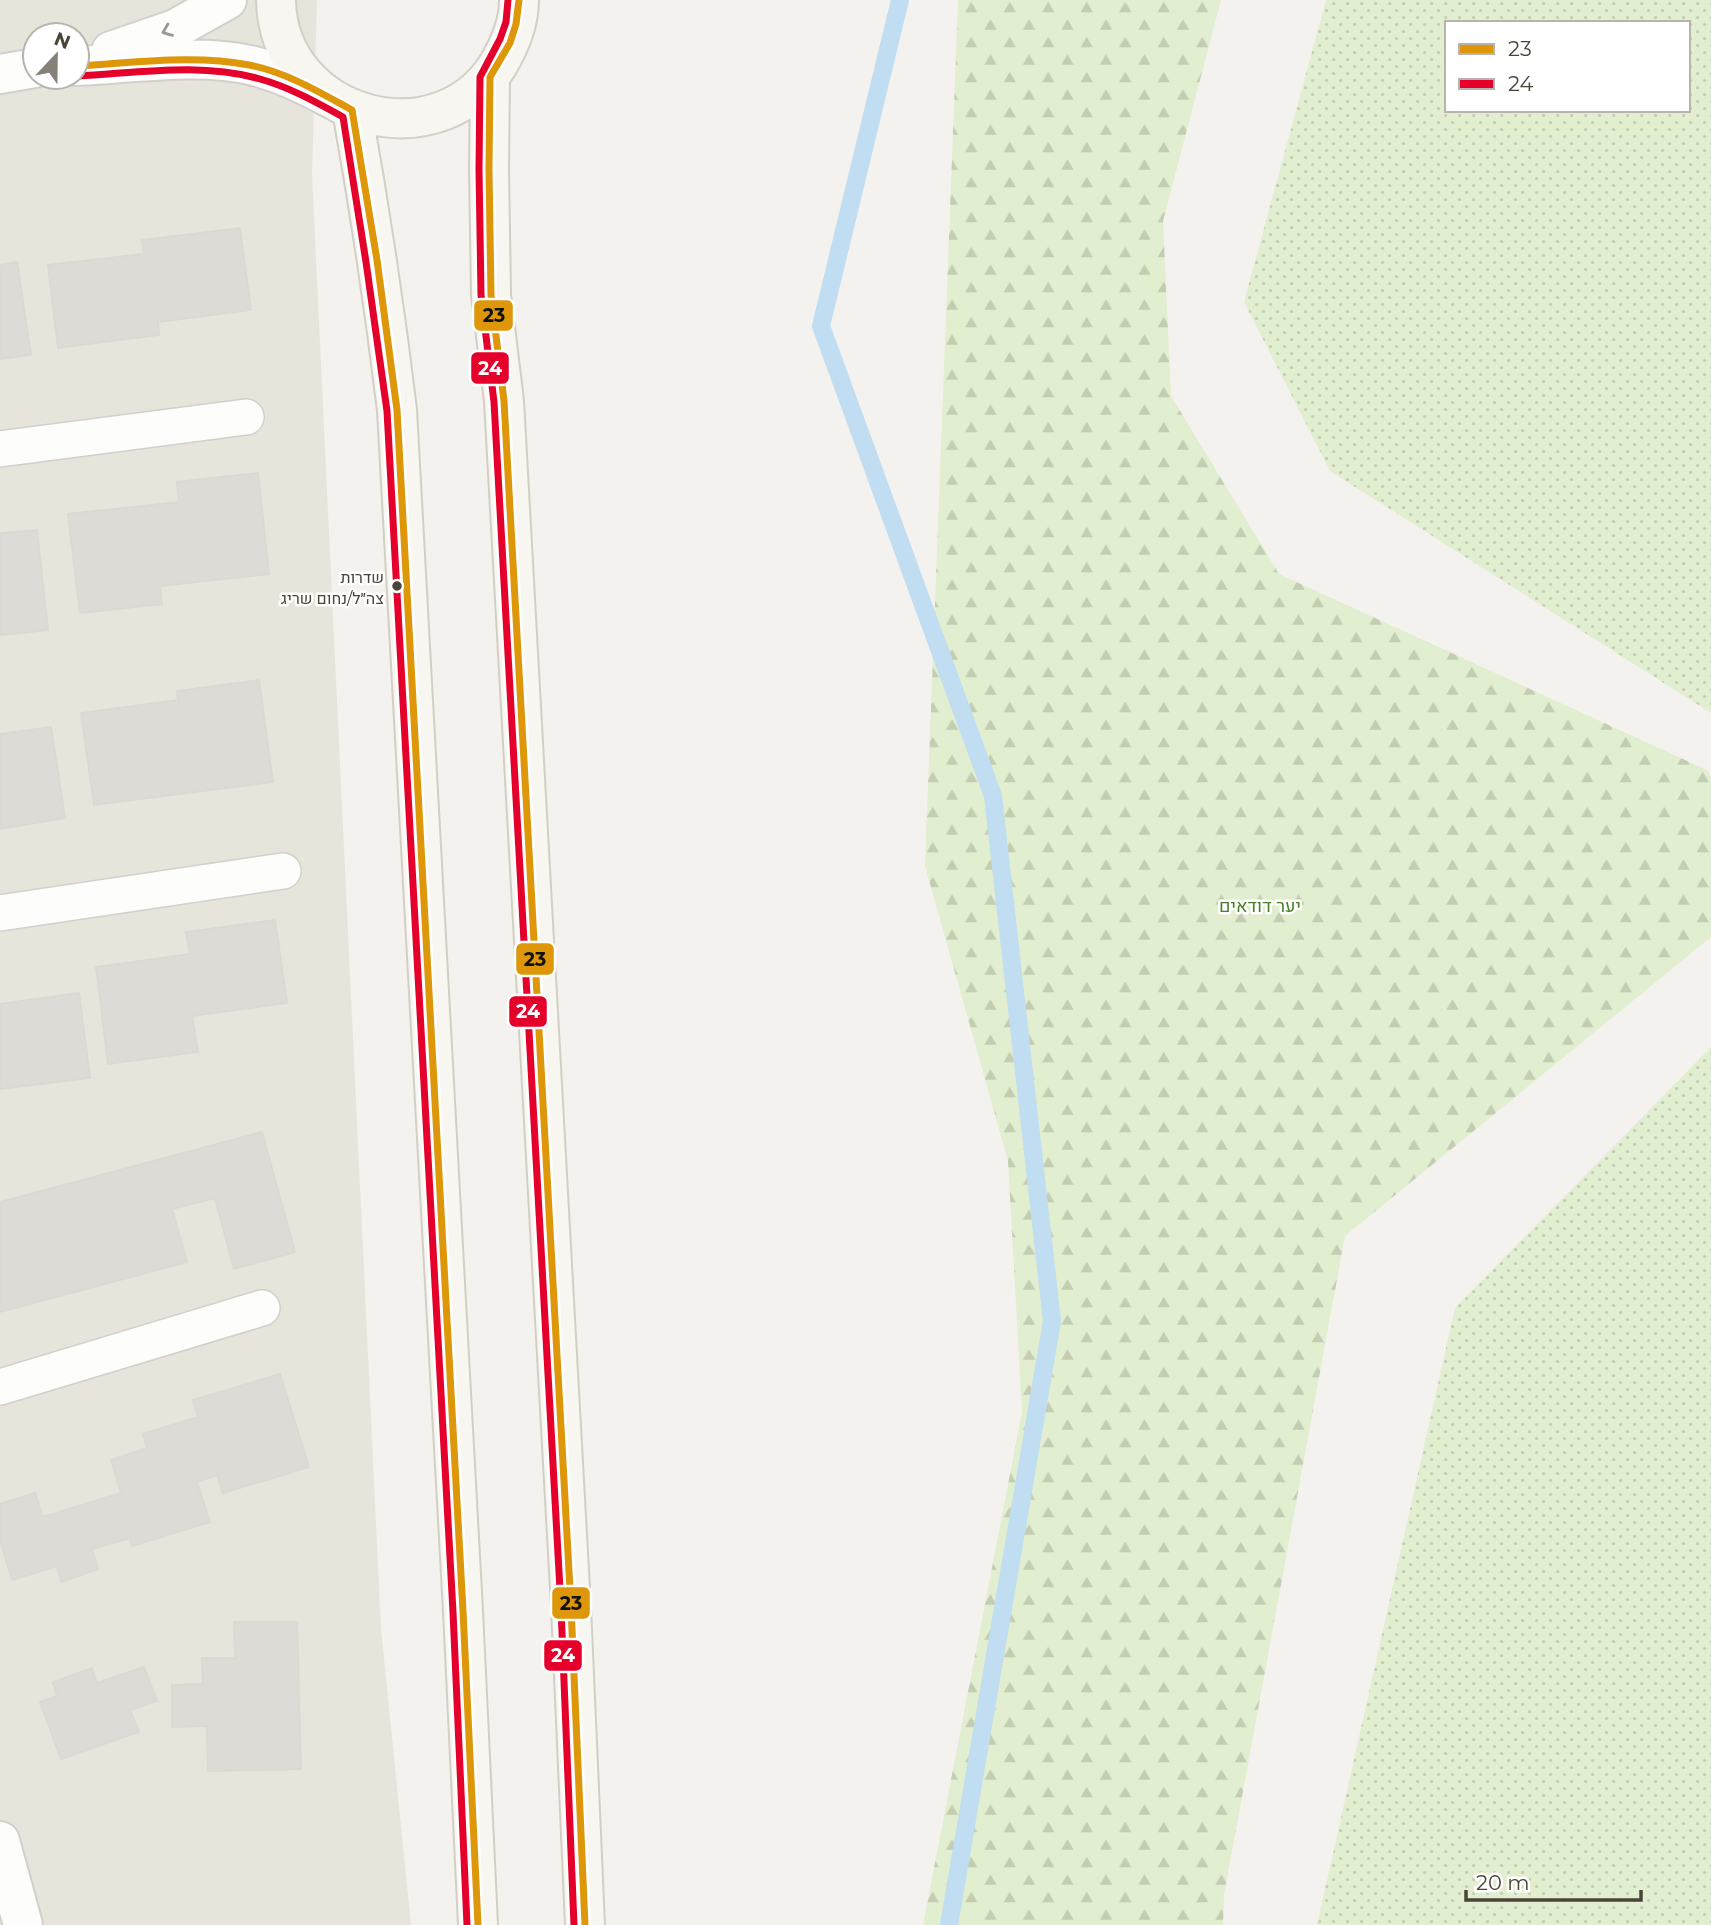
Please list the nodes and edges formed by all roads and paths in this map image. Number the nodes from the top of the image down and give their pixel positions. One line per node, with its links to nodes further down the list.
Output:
1 (227, 0): 4 (street, one-way to 4)
2 (276, 0): 9 (main road)
3 (519, 0): 8 (main road)
4 (91, 55)
5 (91, 65): 9 (street)
6 (21, 70): 7 (street)
7 (0, 74)
8 (490, 77): 9 (main road); 19 (main road)
9 (343, 105): 18 (main road)
10 (246, 417): 11 (lane)
11 (0, 449)
12 (284, 871): 13 (lane)
13 (0, 914)
14 (262, 1308): 15 (lane)
15 (0, 1387)
16 (2, 1858): 17 (street)
17 (23, 1925)
18 (478, 1925)
19 (585, 1925)

